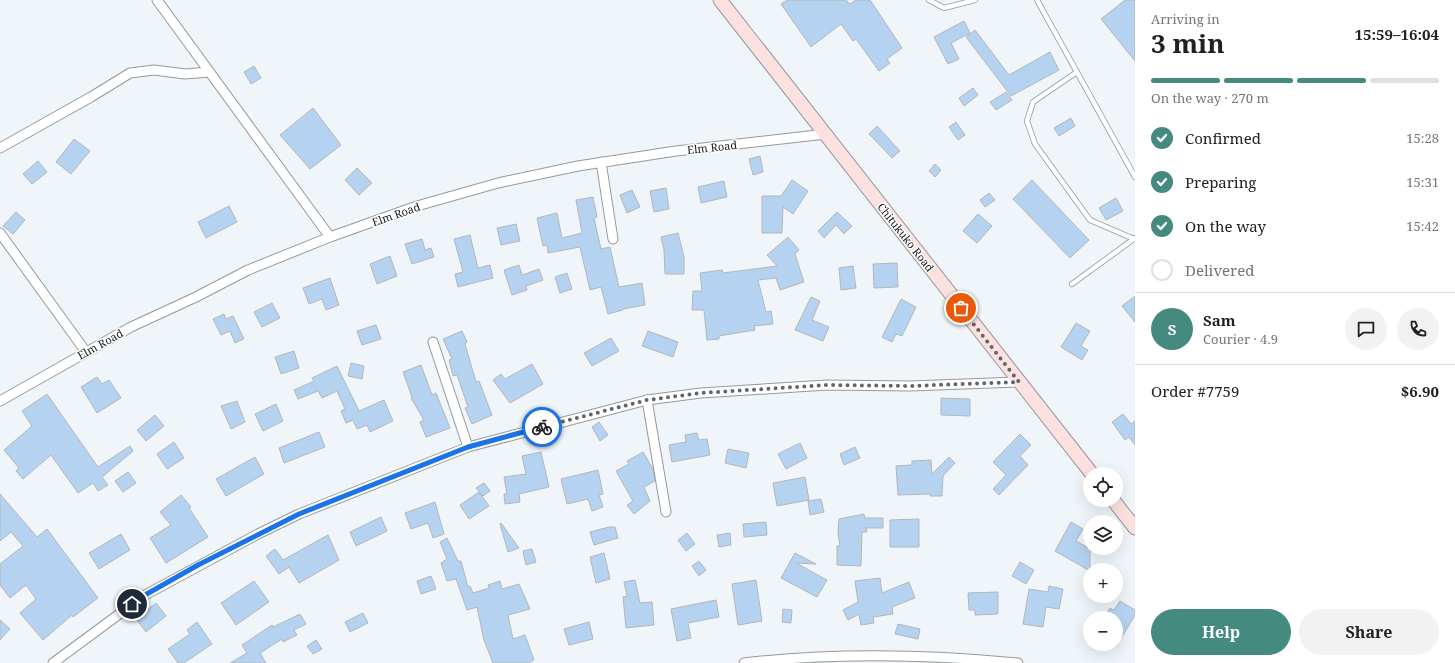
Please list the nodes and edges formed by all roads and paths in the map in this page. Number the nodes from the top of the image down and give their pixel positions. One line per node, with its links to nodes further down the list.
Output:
1 (158, 0): 6 (street)
2 (720, 0): 8 (street, Chitukuko Road)
3 (929, 0): 4 (lane)
4 (976, 0)
5 (1037, 0): 7 (lane)
6 (209, 72): 9 (street); 13 (street)
7 (1077, 72): 11 (lane); 14 (lane)
8 (826, 134): 10 (street, Elm Road); 19 (street, Chitukuko Road)
9 (0, 148)
10 (602, 162): 13 (street, Elm Road); 15 (street)
11 (1135, 177)
12 (0, 233): 18 (street)
13 (330, 237): 18 (street, Elm Road)
14 (1134, 238): 16 (lane)
15 (613, 239)
16 (1072, 284)
17 (433, 342): 22 (street)
18 (86, 352): 21 (street, Elm Road)
19 (1019, 382): 20 (street); 23 (street, Chitukuko Road)
20 (647, 400): 22 (street); 25 (street)
21 (0, 401)
22 (468, 447): 27 (street)
23 (1086, 467)
24 (1118, 507): 26 (street)
25 (666, 512)
26 (1135, 528)
27 (52, 663)
28 (744, 663): 29 (street)
29 (1018, 663)

